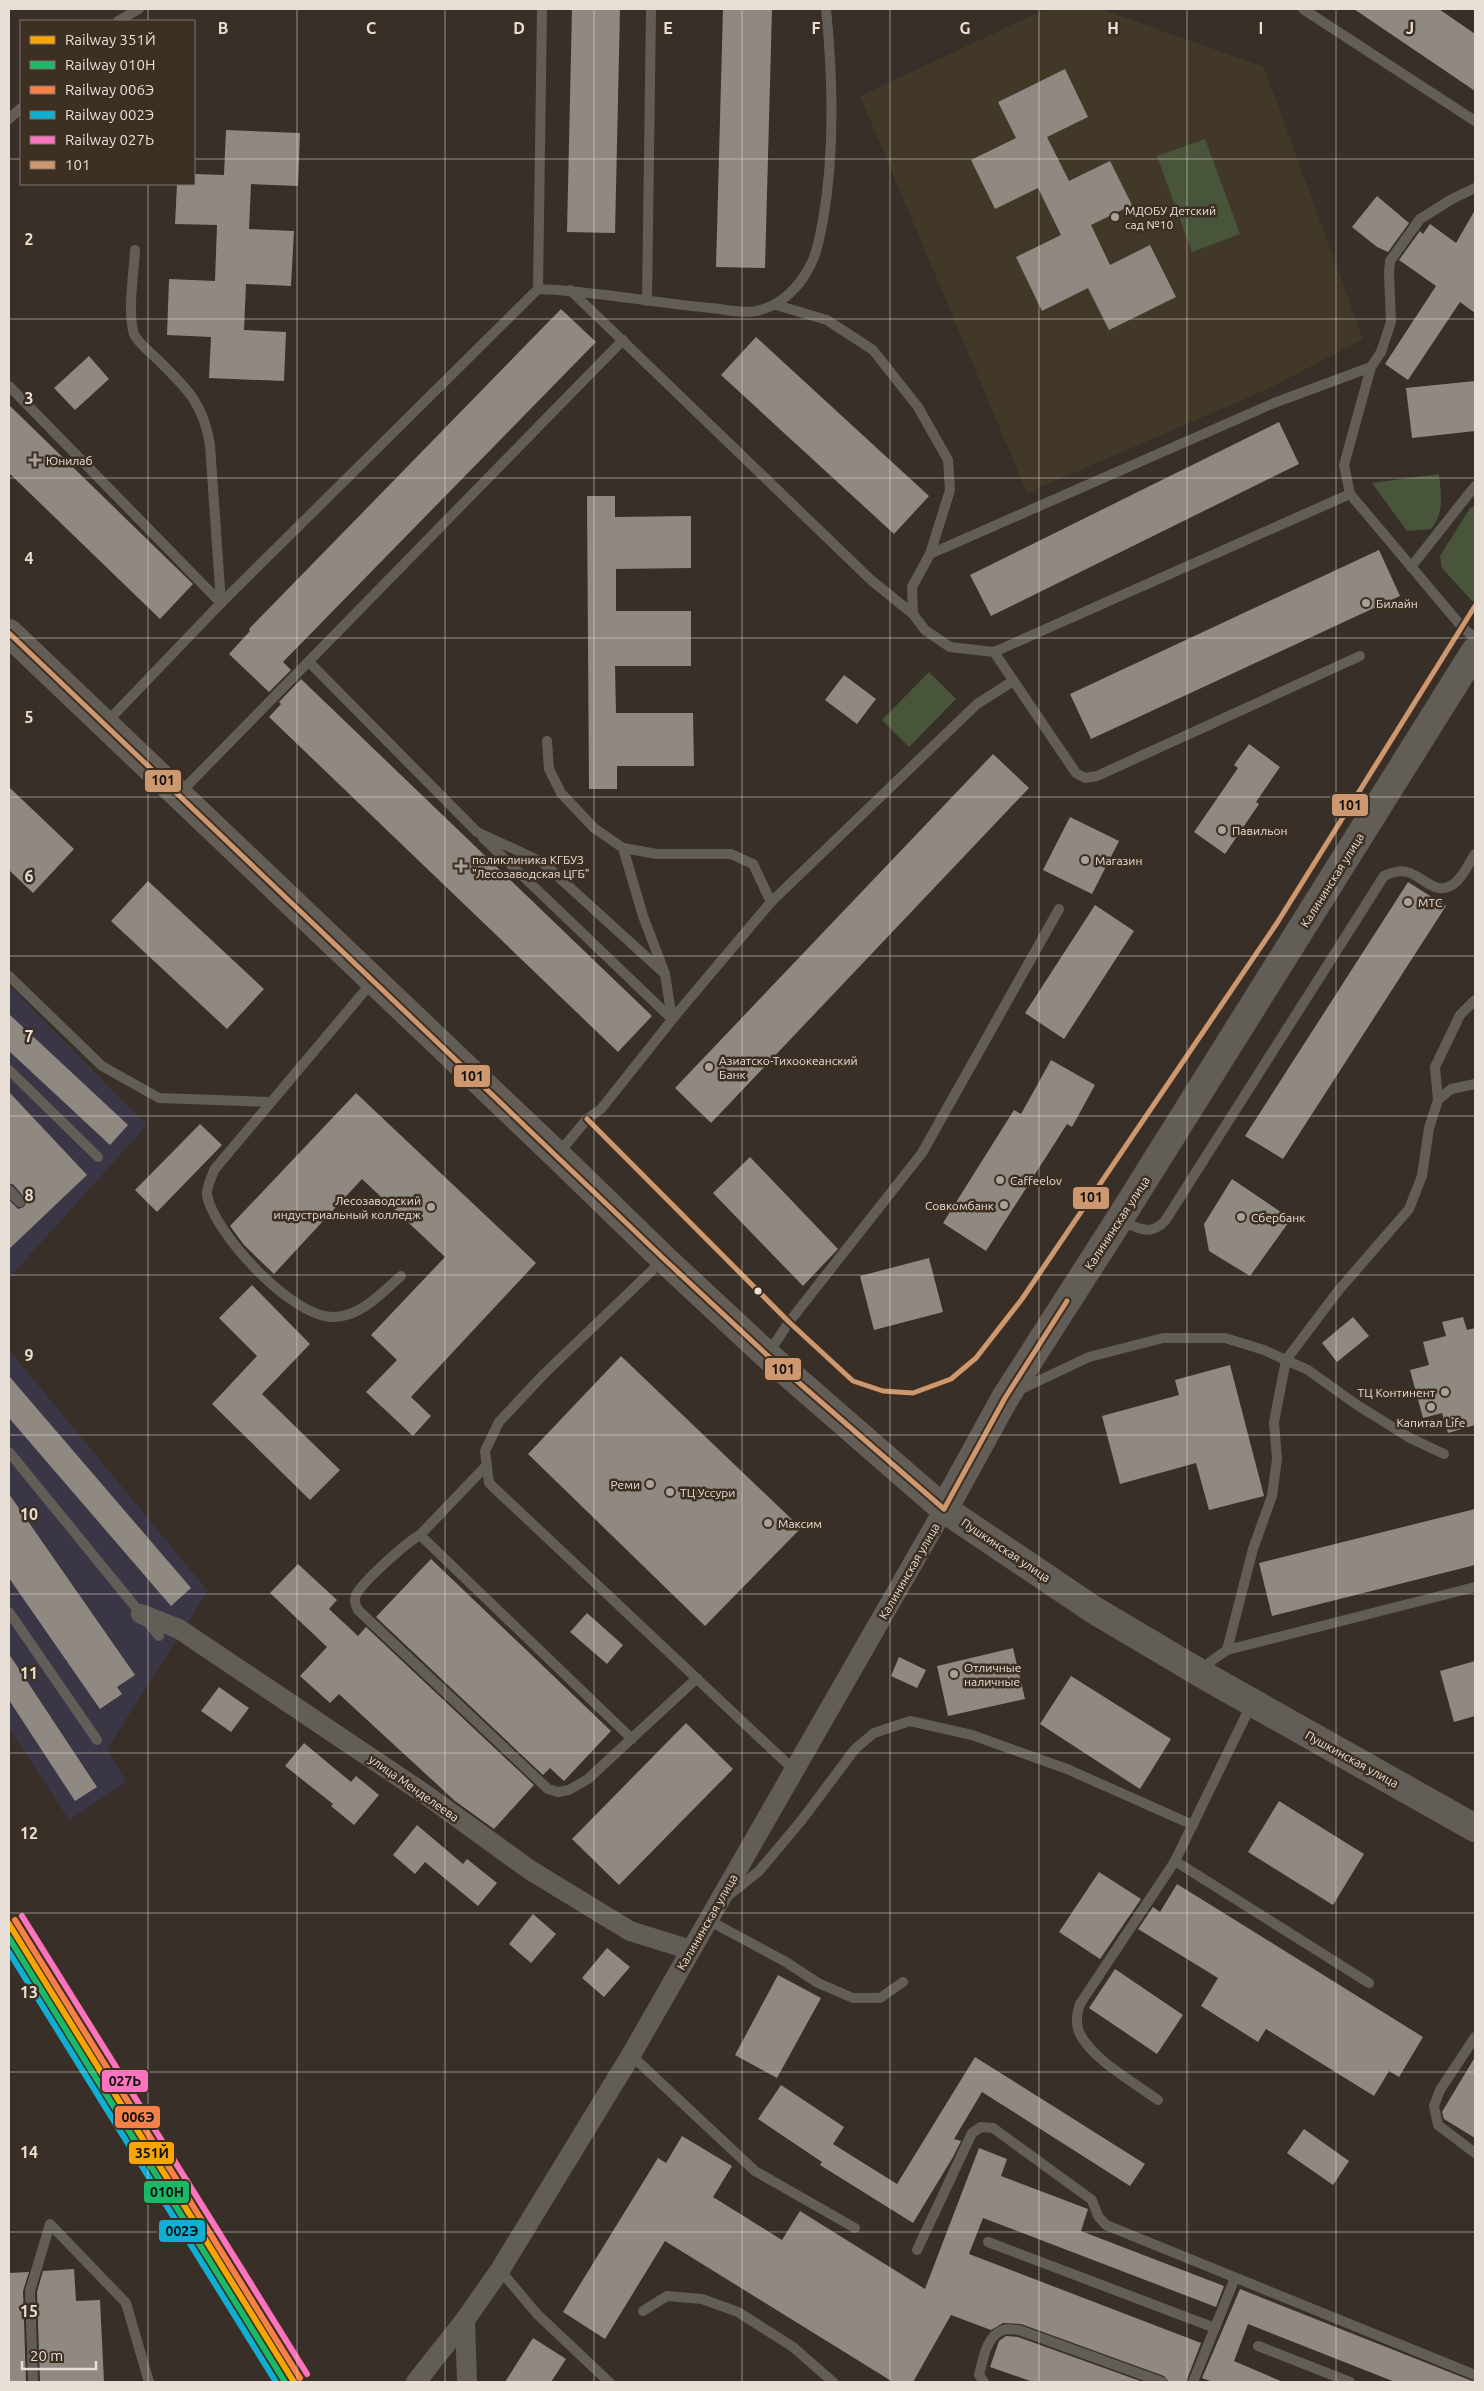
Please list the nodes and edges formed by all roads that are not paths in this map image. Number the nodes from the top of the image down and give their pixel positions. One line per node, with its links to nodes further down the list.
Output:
1 (139, 9): 6 (lane)
2 (542, 9): 12 (lane)
3 (651, 9): 14 (lane)
4 (826, 9): 15 (lane)
5 (1303, 9): 9 (lane)
6 (120, 20)
7 (20, 109): 8 (lane)
8 (9, 119)
9 (1475, 121)
10 (1475, 188): 17 (lane)
11 (135, 250): 23 (lane)
12 (538, 289): 13 (lane); 23 (lane)
13 (570, 290): 14 (lane); 16 (lane)
14 (647, 300): 15 (lane)
15 (776, 305): 21 (lane)
16 (623, 340): 24 (lane); 30 (lane)
17 (1371, 367): 20 (lane); 21 (lane)
18 (9, 386): 23 (lane)
19 (1475, 486): 22 (lane)
20 (1350, 494): 22 (lane); 28 (lane)
21 (930, 554): 24 (lane)
22 (1411, 568): 26 (lane)
23 (221, 603): 32 (lane)
24 (913, 614): 28 (lane)
25 (9, 633): 32 (main road, Пушкинская улица)
26 (1475, 638)
27 (1475, 651): 53 (main road, Калининская улица)
28 (994, 652): 31 (lane)
29 (1360, 656): 31 (lane)
30 (309, 662): 34 (lane); 35 (lane)
31 (1013, 681): 38 (lane)
32 (105, 724): 34 (main road, Пушкинская улица)
33 (546, 741): 36 (lane)
34 (177, 795): 42 (main road, Пушкинская улица)
35 (477, 832): 40 (lane); 44 (lane)
36 (623, 848): 38 (lane); 40 (lane)
37 (1475, 854): 53 (lane)
38 (771, 902): 44 (lane)
39 (1060, 909): 56 (lane)
40 (666, 974): 44 (lane)
41 (9, 976): 48 (lane)
42 (374, 981): 48 (lane); 49 (main road, Пушкинская улица)
43 (1475, 1000): 47 (lane)
44 (672, 1020): 49 (lane)
45 (9, 1070): 50 (lane)
46 (1475, 1084): 47 (lane)
47 (1438, 1100): 57 (lane)
48 (271, 1102): 55 (lane)
49 (557, 1155): 54 (main road, Пушкинская улица)
50 (98, 1157)
51 (9, 1190): 52 (lane)
52 (20, 1202)
53 (1120, 1220): 58 (main road, Калининская улица)
54 (664, 1259): 56 (main road, Пушкинская улица); 61 (lane)
55 (401, 1276)
56 (767, 1355): 62 (main road, Пушкинская улица)
57 (1286, 1360): 58 (lane); 60 (lane); 68 (lane)
58 (1005, 1398): 62 (main road, Калининская улица)
59 (9, 1452): 66 (lane)
60 (1444, 1454)
61 (486, 1466): 63 (lane); 70 (lane)
62 (944, 1509): 69 (main road, Пушкинская улица); 74 (street, Калининская улица)
63 (420, 1535): 72 (lane); 72 (lane)
64 (1475, 1587): 68 (lane)
65 (9, 1612): 73 (lane)
66 (141, 1614): 67 (lane); 80 (street, улица Менделеева)
67 (159, 1636)
68 (1227, 1650): 69 (lane)
69 (1206, 1677): 71 (main road, Пушкинская улица)
70 (697, 1678): 72 (lane); 74 (lane)
71 (1252, 1703): 75 (lane); 76 (main road, Пушкинская улица)
72 (632, 1739)
73 (97, 1740)
74 (794, 1770): 78 (street, Калининская улица)
75 (1193, 1825): 77 (lane); 78 (lane)
76 (1475, 1828)
77 (1175, 1861): 82 (lane); 85 (lane)
78 (718, 1903): 79 (street, Калининская улица)
79 (708, 1920): 80 (street, Калининская улица); 81 (lane)
80 (691, 1950): 84 (street, Калининская улица)
81 (902, 1982)
82 (1369, 1983)
83 (1475, 2037): 86 (lane)
84 (631, 2055): 87 (lane); 90 (street, Калининская улица)
85 (1158, 2100)
86 (1475, 2153)
87 (855, 2228)
88 (988, 2242): 94 (lane)
89 (917, 2250): 91 (lane)
90 (500, 2270): 93 (street, Калининская улица); 101 (lane)
91 (1235, 2278): 94 (lane); 96 (lane)
92 (643, 2311): 102 (lane)
93 (466, 2320): 99 (street, Калининская улица); 100 (street)
94 (1215, 2328): 105 (lane)
95 (1258, 2346): 106 (lane)
96 (1475, 2374)
97 (33, 2382): 98 (lane)
98 (149, 2382)
99 (416, 2382)
100 (467, 2382)
101 (609, 2382)
102 (833, 2382)
103 (984, 2382): 104 (lane)
104 (1162, 2382)
105 (1193, 2382)
106 (1350, 2382)

